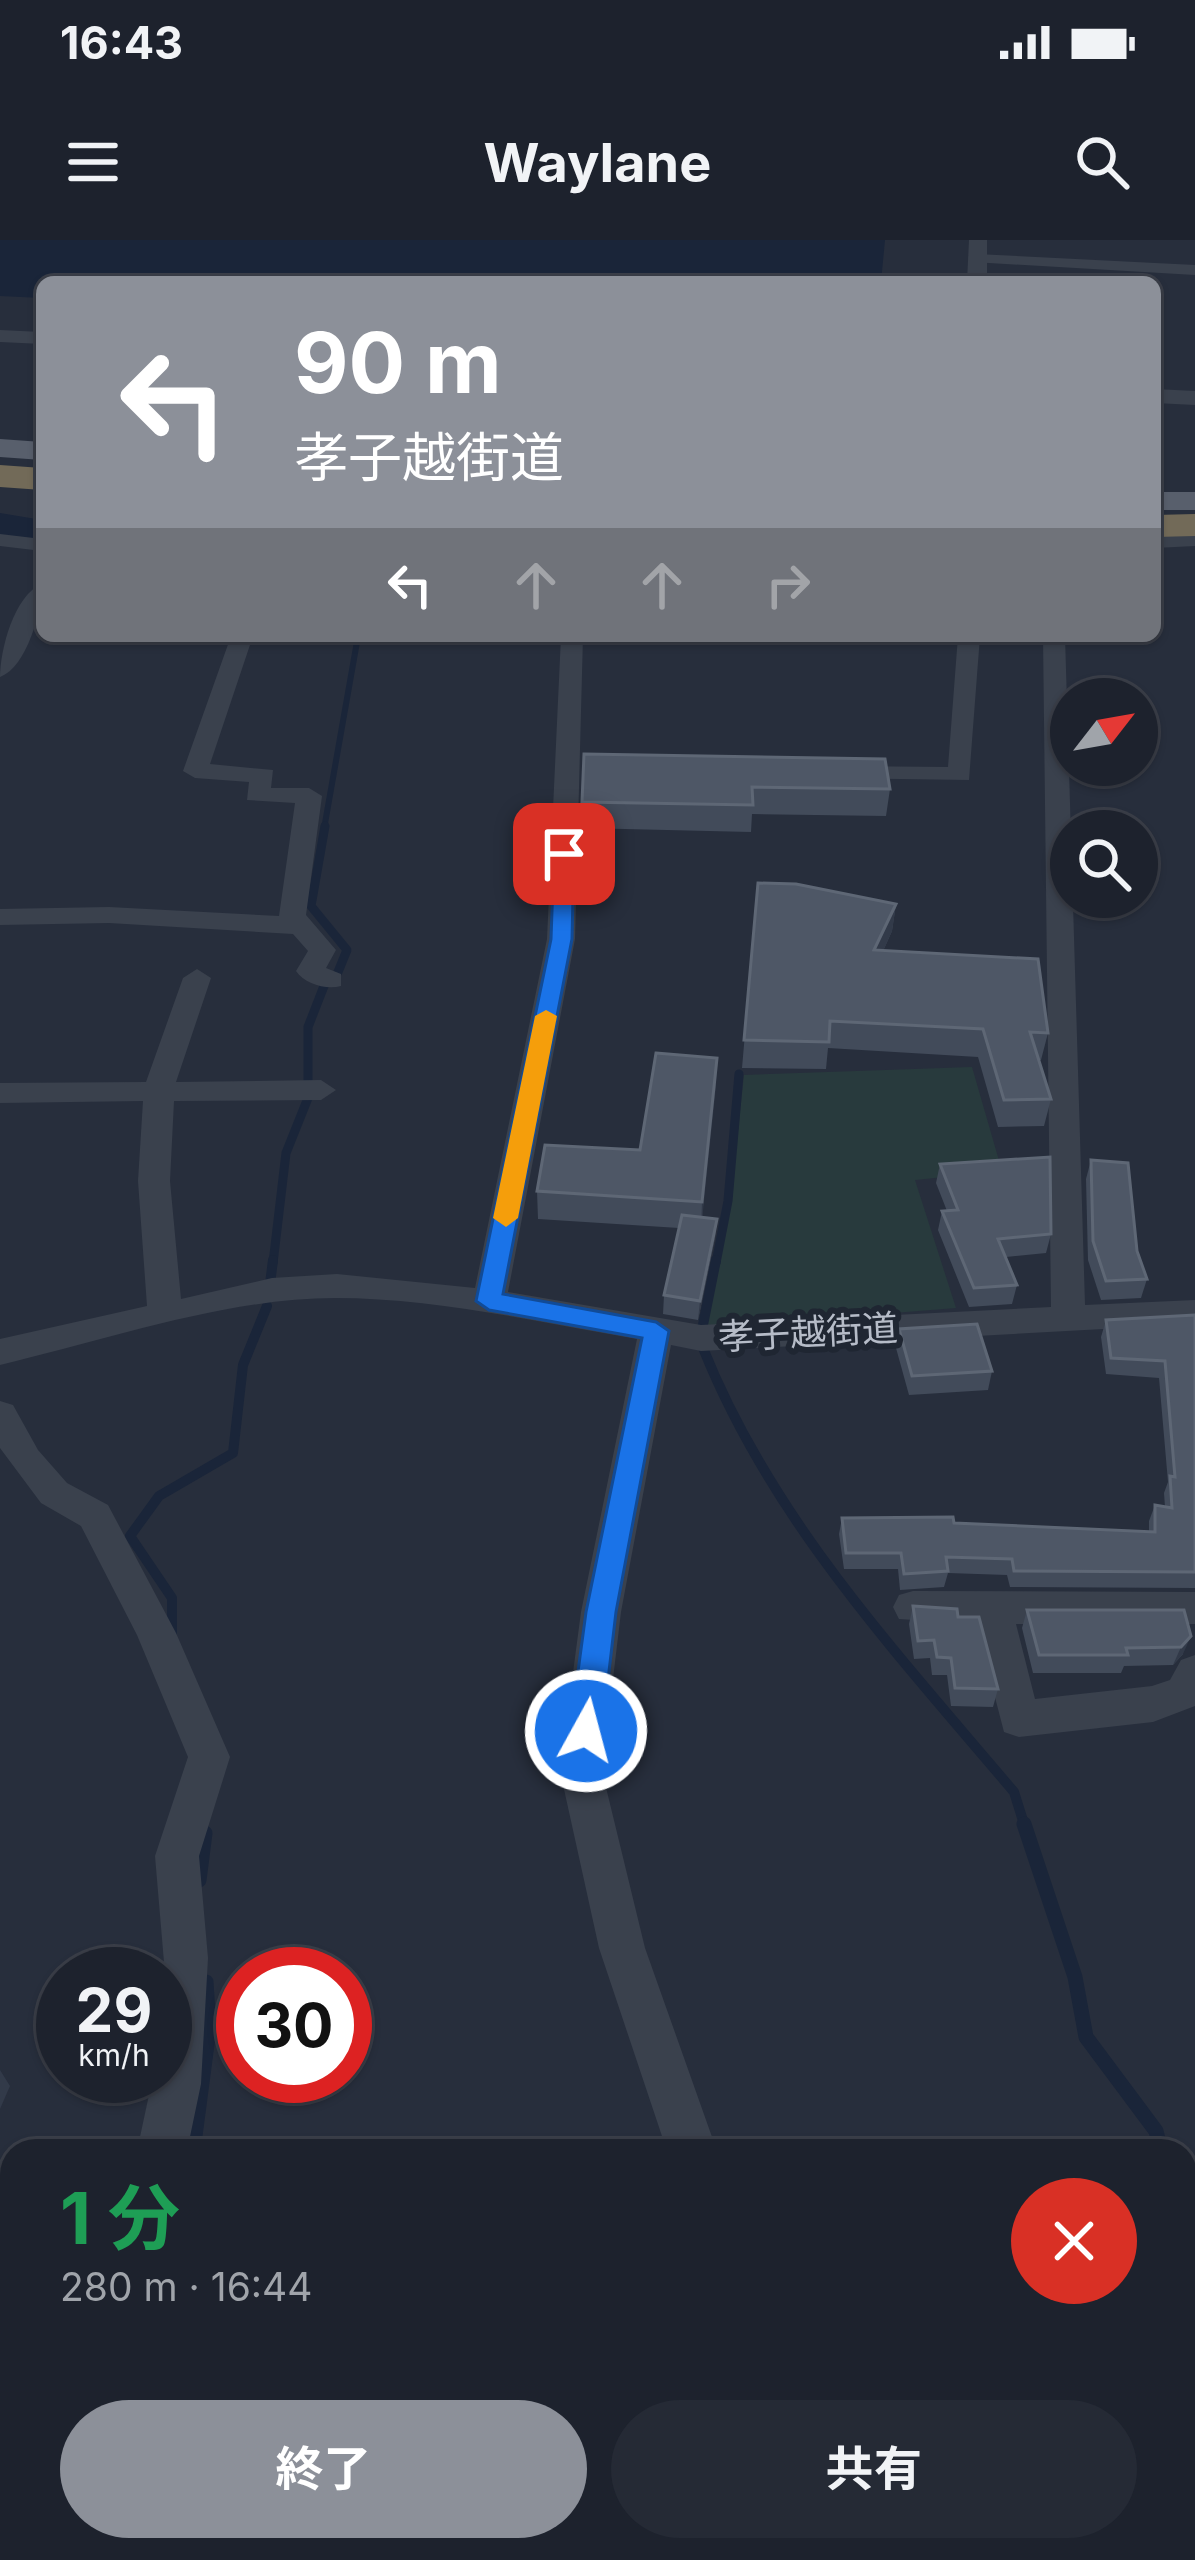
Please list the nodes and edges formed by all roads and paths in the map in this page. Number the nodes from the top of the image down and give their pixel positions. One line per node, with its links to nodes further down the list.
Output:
1 (978, 249): 2 (street)
2 (1195, 270)
3 (0, 336): 4 (street)
4 (36, 338)
5 (1161, 396): 6 (street)
6 (1195, 398)
7 (0, 448): 8 (highway)
8 (36, 450)
9 (0, 472): 10 (highway)
10 (36, 475)
11 (1172, 517): 13 (street)
12 (0, 540): 14 (street)
13 (1195, 540)
14 (36, 544)
15 (36, 601): 20 (street)
16 (240, 642): 23 (street)
17 (572, 642): 30 (street)
18 (969, 642): 21 (street)
19 (1054, 642): 33 (street)
20 (0, 670)
21 (821, 772)
22 (0, 917): 23 (street)
23 (301, 926): 25 (street)
24 (197, 977): 26 (street)
25 (331, 980)
26 (159, 1088): 27 (street); 28 (street); 32 (street)
27 (321, 1090)
28 (0, 1093)
29 (1195, 1283): 31 (street)
30 (489, 1301): 32 (street, 孝子越街道); 34 (street, 孝子越街道)
31 (1182, 1313): 33 (street, 孝子越街道)
32 (165, 1315): 35 (street, 孝子越街道)
33 (1068, 1318): 34 (street, 孝子越街道)
34 (656, 1331): 42 (street)
35 (0, 1352)
36 (0, 1415): 41 (street)
37 (913, 1607): 38 (street)
38 (992, 1608): 39 (street); 40 (street)
39 (1195, 1608)
40 (1195, 1672)
41 (165, 2139)
42 (688, 2139)

